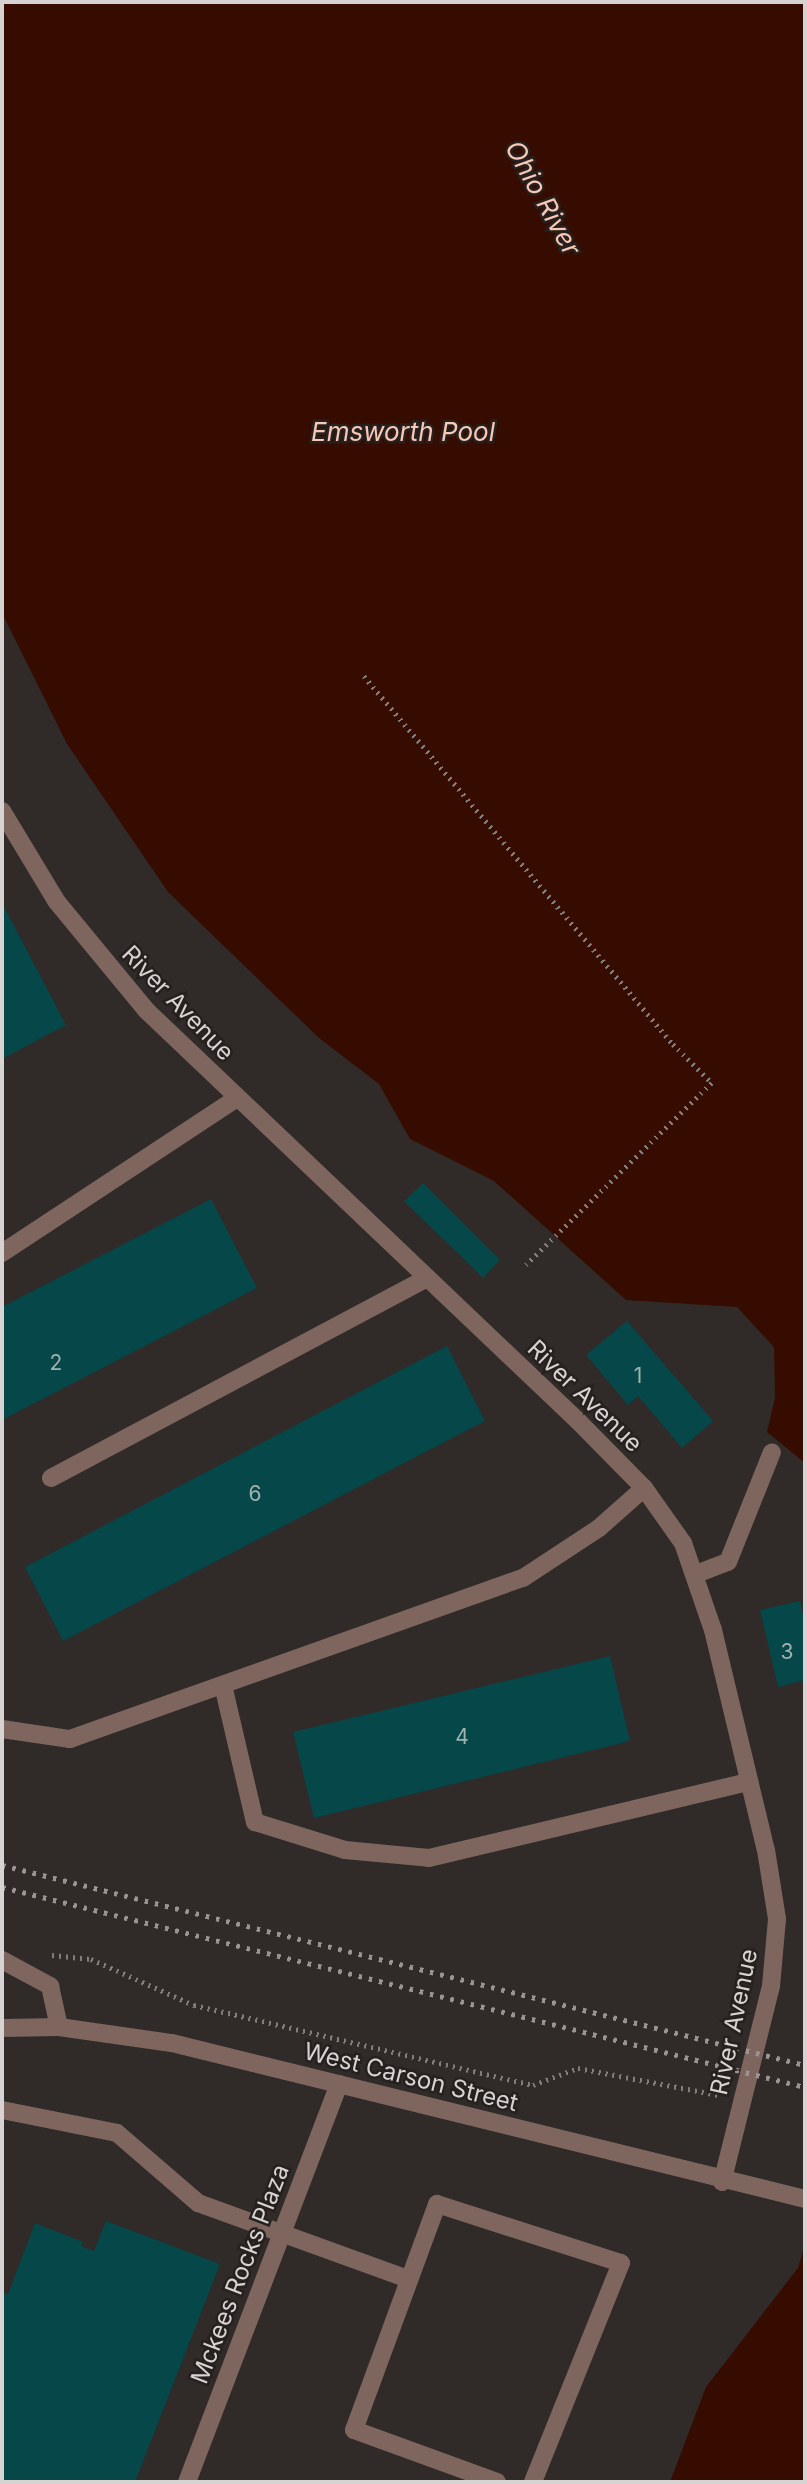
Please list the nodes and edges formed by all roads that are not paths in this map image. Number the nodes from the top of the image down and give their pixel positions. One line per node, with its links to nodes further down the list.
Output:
1 (2, 811): 2 (street, River Avenue)
2 (237, 1098): 3 (street); 4 (street, River Avenue)
3 (2, 1253)
4 (427, 1278): 6 (street); 7 (street, River Avenue)
5 (772, 1452): 8 (street)
6 (51, 1478)
7 (644, 1488): 8 (street, River Avenue); 9 (street)
8 (696, 1574): 11 (street, River Avenue)
9 (223, 1685): 10 (street); 11 (street)
10 (2, 1729)
11 (749, 1782): 17 (street, River Avenue)
12 (2, 1960): 13 (street)
13 (59, 2027): 14 (street, West Carson Street); 15 (street, West Carson Street)
14 (2, 2028)
15 (339, 2084): 17 (street, West Carson Street); 19 (street, Mckees Rocks Plaza)
16 (2, 2110): 19 (street)
17 (722, 2182): 18 (street, West Carson Street)
18 (805, 2199)
19 (281, 2236): 20 (street); 21 (street, Mckees Rocks Plaza)
20 (408, 2279): 22 (street); 23 (street)
21 (187, 2482)
22 (496, 2482)
23 (533, 2482)

